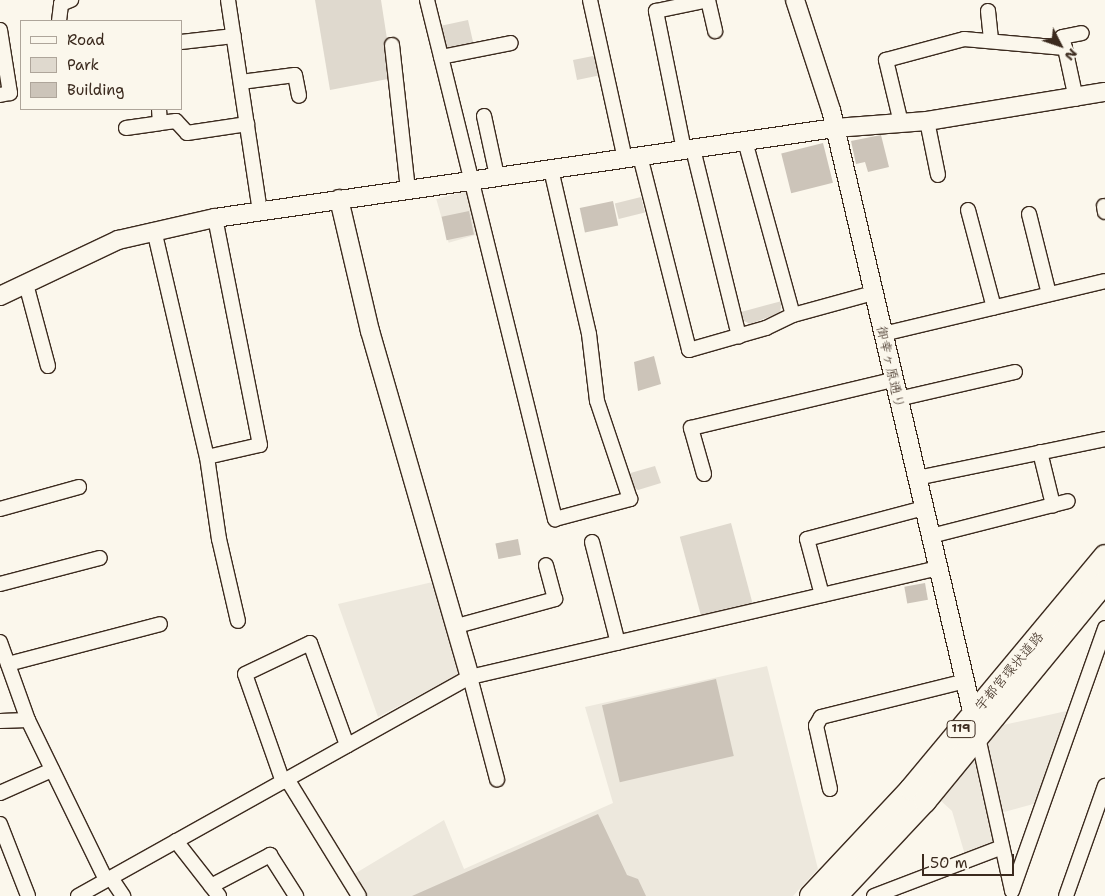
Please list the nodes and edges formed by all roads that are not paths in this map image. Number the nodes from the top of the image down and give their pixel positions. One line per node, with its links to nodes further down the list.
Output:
1 (70, 0): 8 (street)
2 (228, 0): 12 (street)
3 (427, 0): 18 (street)
4 (590, 0): 34 (street)
5 (708, 0): 9 (street); 33 (street)
6 (794, 0): 31 (street, 御幸ヶ原通り)
7 (988, 11): 13 (street)
8 (59, 20)
9 (715, 30)
10 (1082, 33): 17 (street)
11 (0, 35): 21 (street)
12 (234, 36): 14 (street); 19 (street)
13 (991, 41): 17 (street); 28 (street)
14 (182, 42)
15 (511, 44): 18 (street)
16 (392, 45): 39 (street)
17 (1065, 48): 23 (street)
18 (441, 57): 38 (street)
19 (241, 82): 22 (street); 29 (street)
20 (1105, 92): 23 (street)
21 (0, 95)
22 (299, 96)
23 (1076, 99): 26 (street)
24 (159, 110): 27 (street)
25 (484, 116): 37 (street)
26 (927, 121): 28 (street); 36 (street)
27 (160, 123): 29 (street); 30 (street)
28 (901, 123): 31 (street)
29 (247, 124): 41 (street)
30 (126, 128)
31 (835, 128): 32 (street); 48 (street, 御幸ヶ原通り)
32 (745, 141): 33 (street); 52 (street)
33 (688, 150): 34 (street); 54 (street)
34 (632, 158): 35 (street); 54 (street)
35 (551, 169): 37 (street); 38 (street)
36 (938, 175)
37 (497, 176): 38 (street)
38 (471, 180): 39 (street)
39 (408, 190): 40 (street)
40 (339, 200): 41 (street); 80 (street)
41 (260, 210): 44 (street)
42 (968, 210): 51 (street)
43 (1030, 214): 49 (street)
44 (216, 218): 45 (street); 61 (street)
45 (154, 230): 47 (street); 61 (street)
46 (1105, 281): 49 (street)
47 (26, 284): 50 (street); 55 (street)
48 (873, 293): 52 (street); 53 (street, 御幸ヶ原通り)
49 (1048, 294): 51 (street)
50 (0, 296)
51 (994, 308): 53 (street)
52 (793, 315): 54 (street)
53 (883, 334): 57 (street, 御幸ヶ原通り)
54 (739, 336)
55 (48, 366)
56 (1015, 372): 58 (street)
57 (893, 380): 58 (street, 御幸ヶ原通り); 62 (street)
58 (898, 399): 63 (street, 御幸ヶ原通り)
59 (1105, 439): 60 (street)
60 (1040, 452): 63 (street); 66 (street)
61 (207, 458): 78 (street)
62 (704, 474)
63 (917, 478): 67 (street, 御幸ヶ原通り)
64 (79, 487): 68 (street)
65 (1068, 501): 66 (street)
66 (1053, 505): 69 (street)
67 (924, 508): 69 (street, 御幸ヶ原通り); 77 (street)
68 (0, 509)
69 (931, 536): 74 (street, 御幸ヶ原通り)
70 (592, 542): 83 (street)
71 (1105, 556): 87 (highway, 宇都宮環状道路 / 119)
72 (100, 558): 76 (street)
73 (546, 565): 80 (street)
74 (939, 568): 77 (street); 86 (street, 御幸ヶ原通り)
75 (1105, 582): 90 (highway, 宇都宮環状道路 / 119)
76 (0, 584)
77 (822, 595): 83 (street)
78 (238, 622)
79 (160, 624): 84 (street)
80 (457, 626): 85 (street)
81 (1105, 628): 103 (street)
82 (0, 642): 84 (street)
83 (618, 643): 85 (street)
84 (8, 664): 88 (street)
85 (470, 677): 91 (street); 93 (street)
86 (965, 680): 87 (street, 御幸ヶ原通り); 96 (street)
87 (973, 715): 90 (street, 御幸ヶ原通り); 109 (highway, 宇都宮環状道路 / 119)
88 (28, 720): 89 (street); 92 (street)
89 (0, 721)
90 (978, 737): 100 (street); 110 (highway, 宇都宮環状道路 / 119)
91 (347, 746): 94 (street); 94 (street)
92 (52, 770): 97 (street); 101 (street)
93 (497, 779)
94 (285, 781): 99 (street); 108 (street)
95 (1105, 786): 112 (street)
96 (830, 789)
97 (0, 793)
98 (0, 824): 104 (street)
99 (176, 841): 101 (street); 102 (street)
100 (1002, 847): 103 (street); 111 (street)
101 (109, 879): 105 (street); 106 (street)
102 (215, 891): 107 (street)
103 (1012, 893)
104 (28, 896)
105 (78, 896)
106 (123, 896)
107 (296, 896)
108 (359, 896)
109 (811, 896)
110 (836, 896)
111 (874, 896)
112 (1066, 896)

